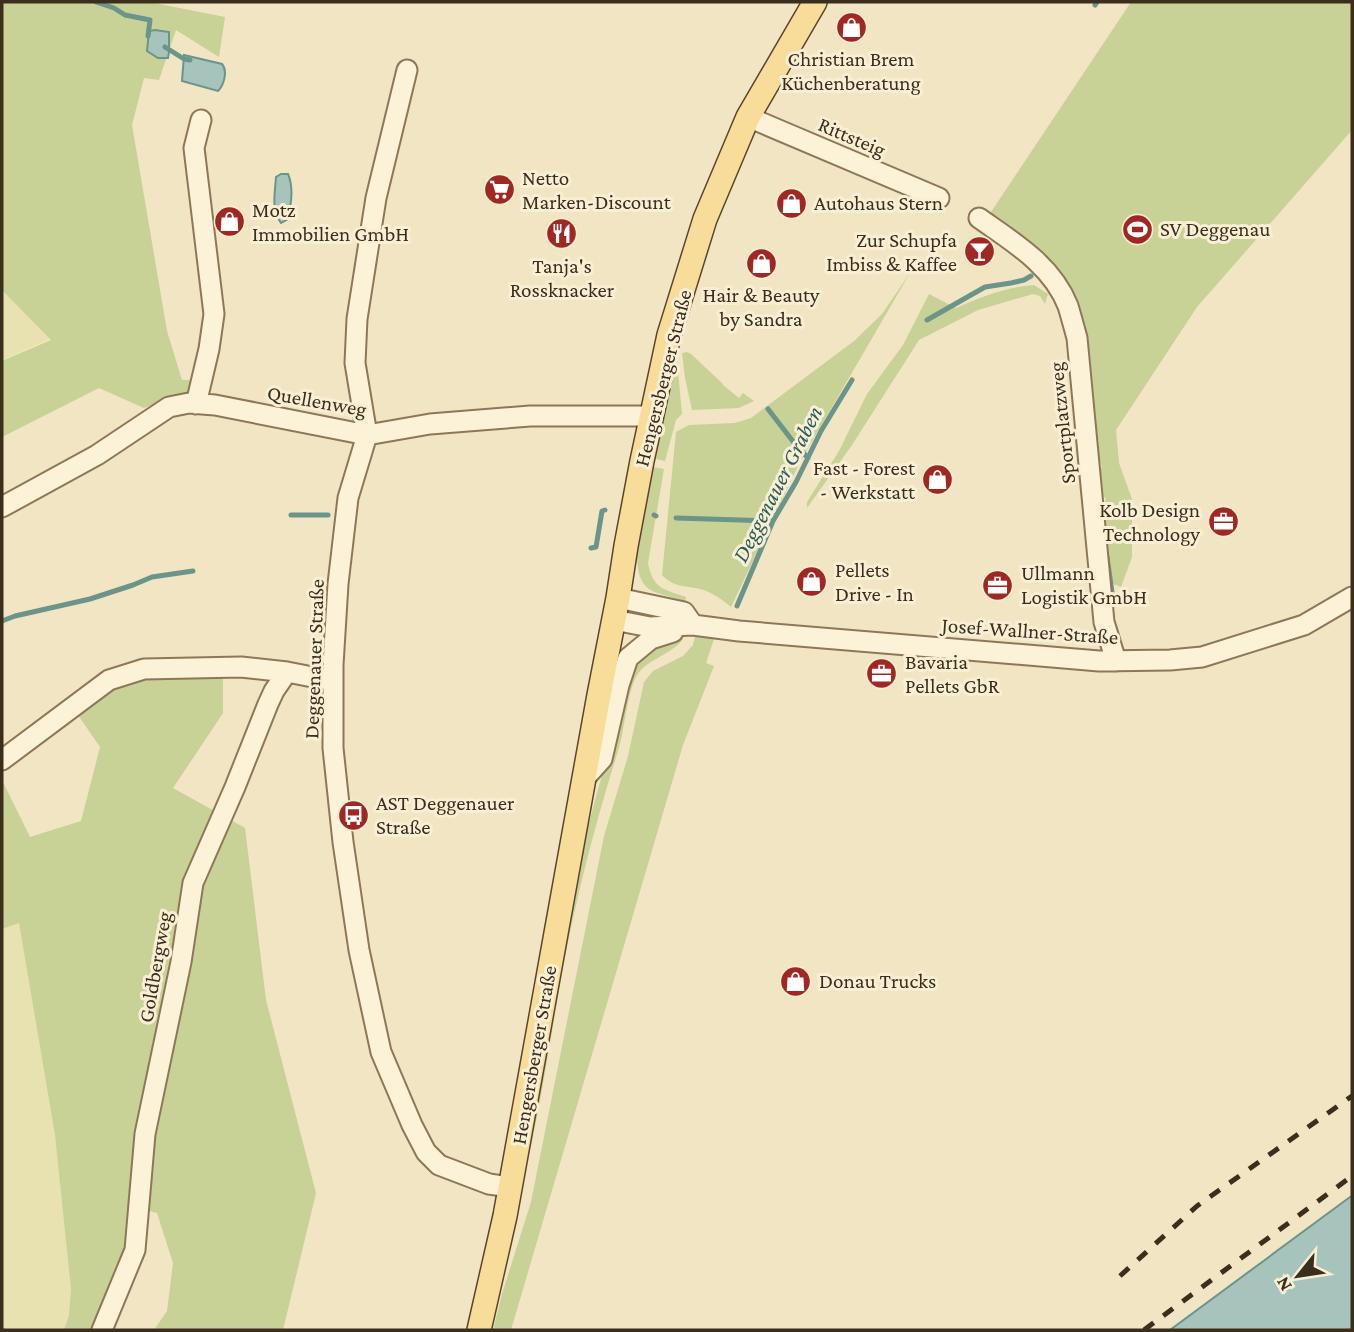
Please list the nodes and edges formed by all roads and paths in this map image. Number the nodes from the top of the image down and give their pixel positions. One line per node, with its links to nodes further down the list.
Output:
1 (815, 2): 3 (main road, Hengersberger Straße)
2 (407, 70): 9 (street, Deggenauer Straße)
3 (748, 117): 5 (street, Rittsteig); 8 (main road, Hengersberger Straße)
4 (201, 120): 7 (street)
5 (939, 198)
6 (979, 218): 14 (street, Sportplatzweg)
7 (196, 404): 9 (street, Quellenweg); 10 (street, Quellenweg)
8 (652, 416): 9 (street, Quellenweg); 12 (main road, Hengersberger Straße)
9 (367, 435): 16 (street, Deggenauer Straße)
10 (2, 507)
11 (1349, 604): 14 (street, Josef-Wallner-Straße)
12 (616, 609): 13 (street, Josef-Wallner-Straße); 18 (main road, Hengersberger Straße)
13 (693, 625): 14 (street, Josef-Wallner-Straße); 18 (street, Hengersberger Straße)
14 (1116, 661)
15 (287, 672): 16 (street); 17 (street); 20 (street, Goldbergweg)
16 (333, 681): 19 (street, Deggenauer Straße)
17 (2, 760)
18 (584, 779): 19 (main road, Hengersberger Straße)
19 (510, 1187): 21 (main road, Hengersberger Straße)
20 (102, 1330)
21 (479, 1330)

